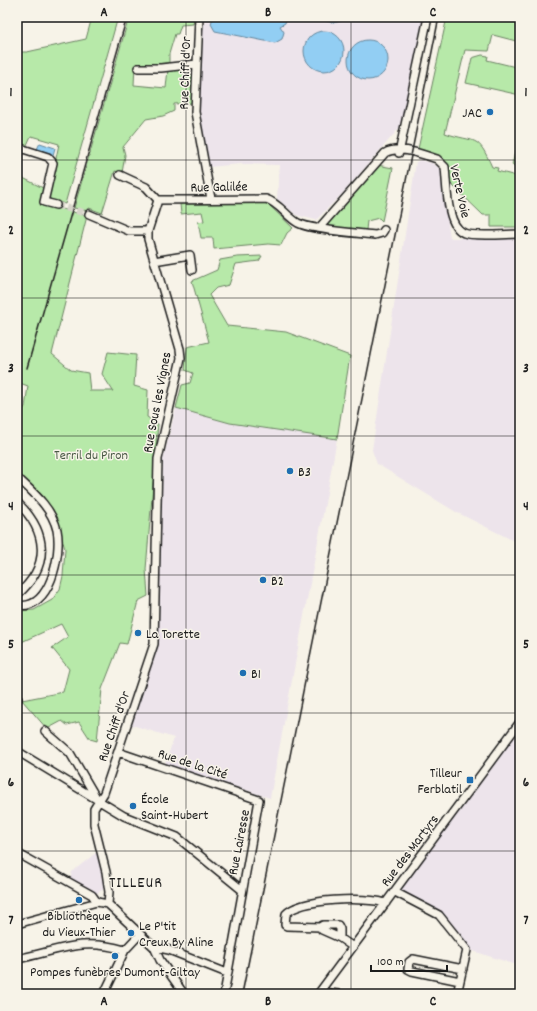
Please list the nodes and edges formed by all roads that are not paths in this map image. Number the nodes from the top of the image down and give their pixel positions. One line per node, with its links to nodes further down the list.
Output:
1 (199, 17): 3 (street, Rue Chiff d'Or)
2 (428, 17): 6 (street)
3 (197, 64): 4 (street); 8 (street, Rue Chiff d'Or)
4 (138, 68)
5 (17, 147): 10 (street)
6 (400, 151): 12 (street); 15 (street, Verte Voie)
7 (120, 175): 9 (street)
8 (211, 199): 9 (street, Rue Galilée); 12 (street, Rue Galilée)
9 (158, 200): 14 (street, Rue Sous les Vignes)
10 (56, 205)
11 (90, 214): 14 (street)
12 (319, 228): 13 (street, Rue Galilée)
13 (384, 230)
14 (148, 231): 16 (street, Rue Sous les Vignes)
15 (520, 234)
16 (154, 260): 17 (street); 20 (street, Rue Sous les Vignes)
17 (192, 270)
18 (17, 480): 22 (street)
19 (17, 502): 21 (street)
20 (156, 553): 26 (street, Rue Chiff d'Or)
21 (17, 594)
22 (17, 605)
23 (520, 722): 31 (street, Rue des Martyrs)
24 (45, 731): 28 (street)
25 (17, 751): 28 (street)
26 (118, 752): 27 (street, Rue de la Cité); 28 (street, Rue Chiff d'Or)
27 (259, 800): 30 (street, Rue Lairesse)
28 (98, 801): 30 (street); 34 (street, Rue Chiff d'Or)
29 (17, 853): 32 (street)
30 (242, 890): 44 (street, Rue Lairesse)
31 (394, 892): 33 (street, Rue des Martyrs); 43 (street)
32 (96, 902): 34 (street); 35 (street)
33 (386, 903): 36 (street); 40 (street, Rue des Martyrs)
34 (108, 904): 37 (street)
35 (17, 924)
36 (320, 927): 38 (street); 38 (street)
37 (140, 934): 39 (street); 41 (street)
38 (340, 938): 40 (street)
39 (154, 947): 44 (street); 48 (street)
40 (353, 947): 46 (street, Rue des Martyrs)
41 (125, 950): 42 (street); 47 (street)
42 (17, 959)
43 (463, 969): 45 (street); 45 (street)
44 (227, 973): 49 (street, Rue Lairesse)
45 (460, 981): 51 (street)
46 (319, 993): 50 (street)
47 (104, 994)
48 (184, 994)
49 (224, 994)
50 (338, 994)
51 (457, 994)

